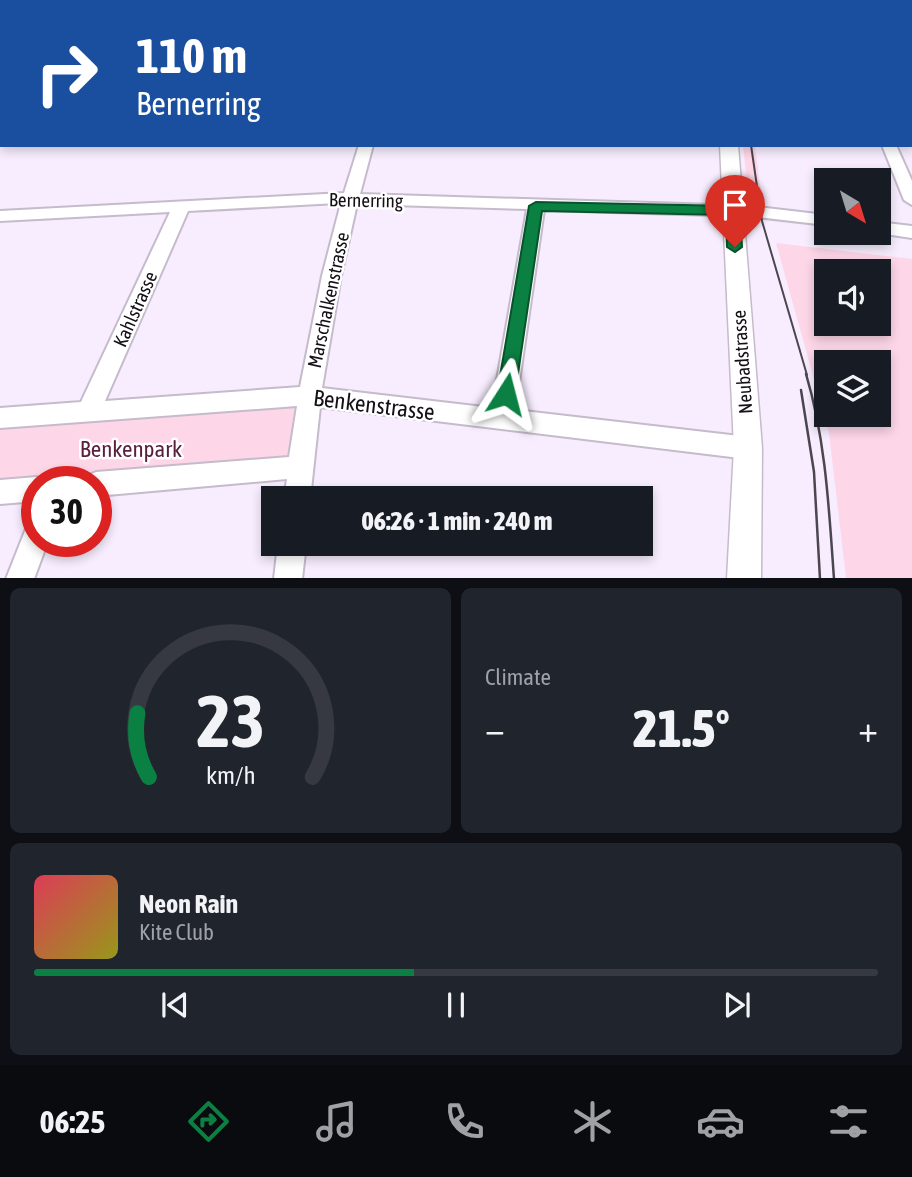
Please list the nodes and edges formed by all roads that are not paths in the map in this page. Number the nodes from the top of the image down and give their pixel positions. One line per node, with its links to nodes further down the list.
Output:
1 (365, 147): 4 (street, Marschalkenstrasse)
2 (729, 147): 8 (street, Neubadstrasse)
3 (890, 147): 5 (street)
4 (349, 198): 6 (street, Bernerring); 7 (street, Bernerring); 14 (street, Marschalkenstrasse)
5 (912, 200)
6 (536, 206): 8 (street, Bernerring); 17 (street)
7 (181, 207): 9 (street, Bernerring); 15 (street, Kahlstrasse)
8 (733, 211): 10 (street); 18 (street, Neubadstrasse)
9 (5, 216): 12 (street)
10 (814, 219)
11 (891, 229): 13 (street)
12 (0, 230)
13 (912, 232)
14 (308, 396): 15 (street, Benkenstrasse); 17 (street, Benkenstrasse); 19 (street, Marschalkenstrasse)
15 (89, 410): 16 (street, Benkenstrasse)
16 (0, 418)
17 (502, 420): 18 (street, Benkenstrasse)
18 (748, 448): 28 (street, Neubadstrasse)
19 (300, 467): 20 (street); 21 (street, Marschalkenstrasse)
20 (112, 483)
21 (298, 486)
22 (21, 490): 23 (street)
23 (0, 492)
24 (291, 556): 27 (street)
25 (28, 557): 26 (street)
26 (20, 578)
27 (288, 578)
28 (744, 578)

